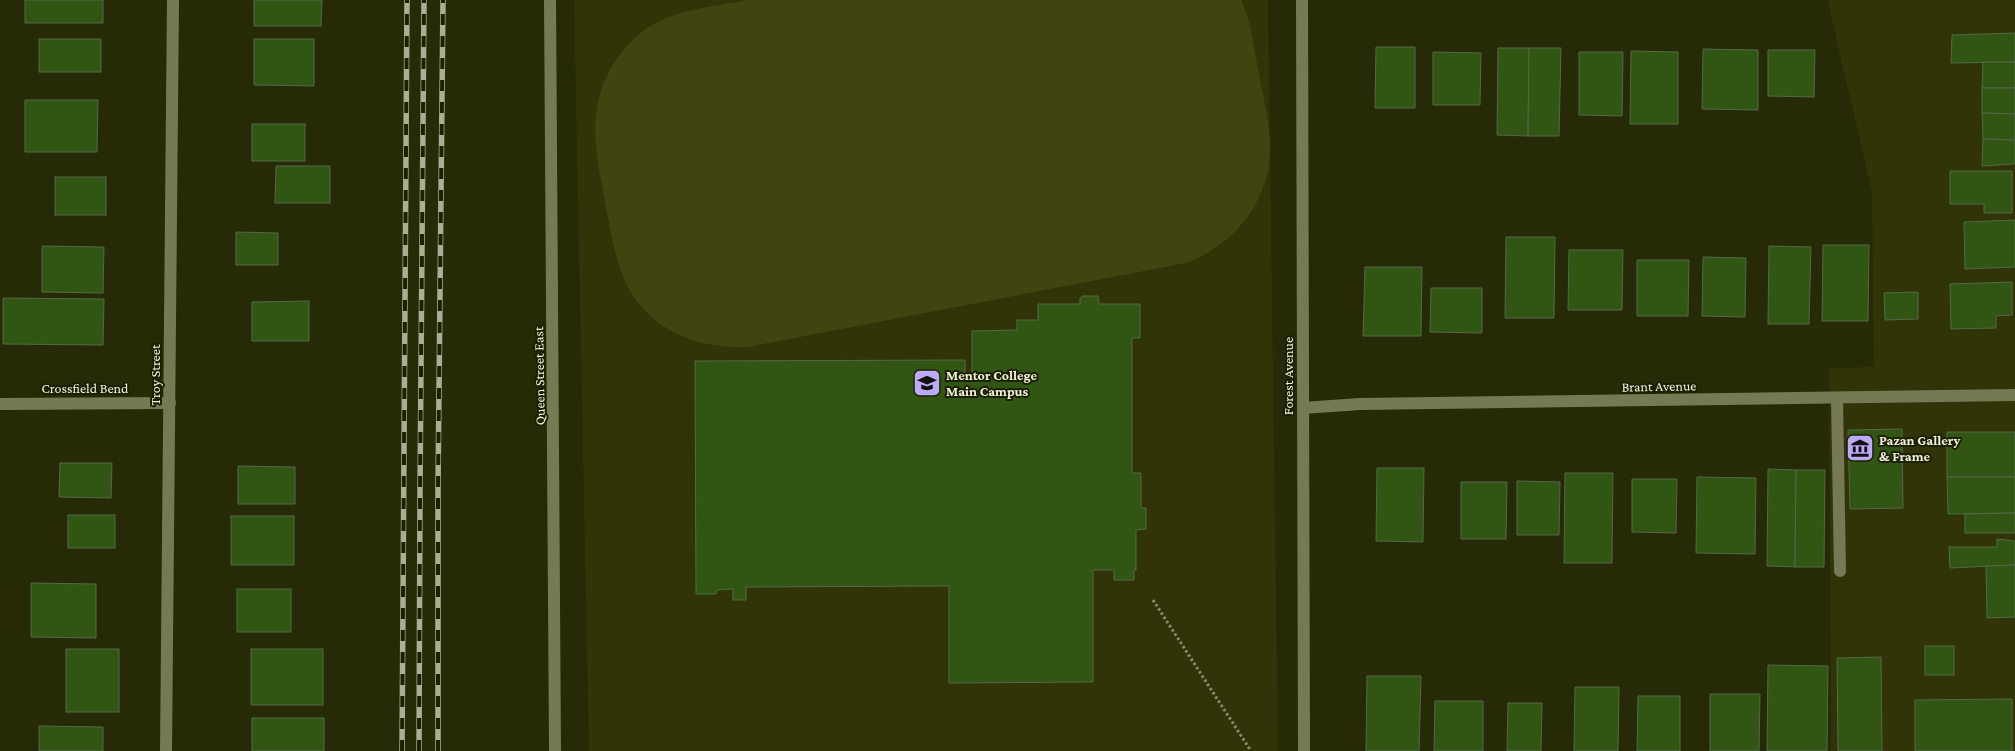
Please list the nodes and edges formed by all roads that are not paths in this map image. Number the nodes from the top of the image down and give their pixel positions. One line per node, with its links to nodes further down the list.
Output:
1 (173, 0): 6 (street, Troy Street)
2 (550, 0): 11 (street, Queen Street East)
3 (1302, 0): 8 (street, Forest Avenue)
4 (2015, 395): 5 (street, Brant Avenue)
5 (1837, 398): 8 (street, Brant Avenue); 9 (street)
6 (170, 403): 7 (street, Crossfield Bend); 10 (street, Troy Street)
7 (0, 404)
8 (1303, 408): 12 (street, Forest Avenue)
9 (1840, 571)
10 (166, 751)
11 (555, 751)
12 (1304, 751)

